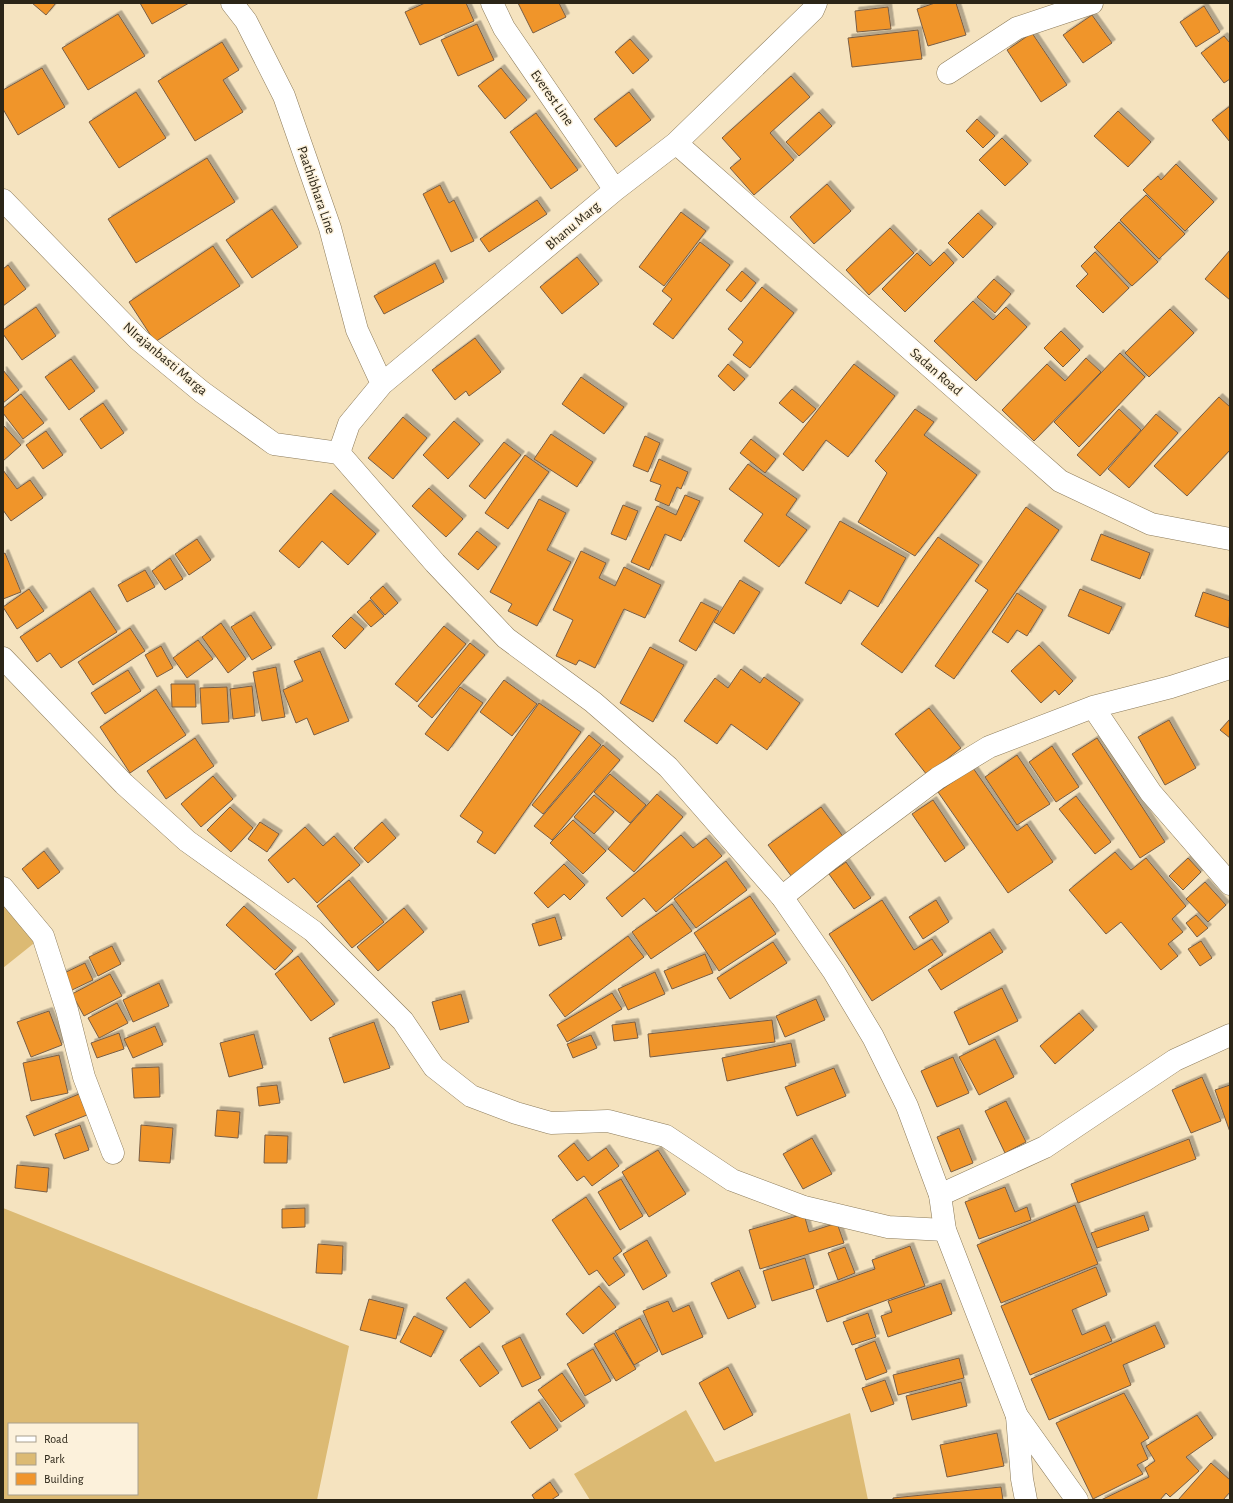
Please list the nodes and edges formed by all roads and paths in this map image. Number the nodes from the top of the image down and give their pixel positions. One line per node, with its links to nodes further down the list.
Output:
1 (232, 3): 9 (street, Paathibhara Line)
2 (492, 3): 7 (street, Everest Line)
3 (816, 3): 6 (street, Bhanu Marg)
4 (1092, 3): 5 (street)
5 (948, 73)
6 (676, 143): 7 (street, Bhanu Marg); 11 (street, Sadan Road)
7 (616, 190): 9 (street, Bhanu Marg)
8 (3, 200): 10 (street, NIrajanbasti Marga)
9 (382, 384): 10 (street, Bhanu Marg)
10 (339, 454): 17 (street)
11 (1230, 539)
12 (3, 658): 21 (street)
13 (1230, 668): 14 (street)
14 (1093, 707): 15 (street); 17 (street)
15 (1230, 884)
16 (3, 888): 19 (street)
17 (782, 897): 20 (street)
18 (1230, 1035): 20 (street)
19 (113, 1153)
20 (940, 1194): 21 (street)
21 (946, 1230): 22 (street)
22 (1017, 1416): 23 (street); 24 (street)
23 (1026, 1500)
24 (1077, 1500)

